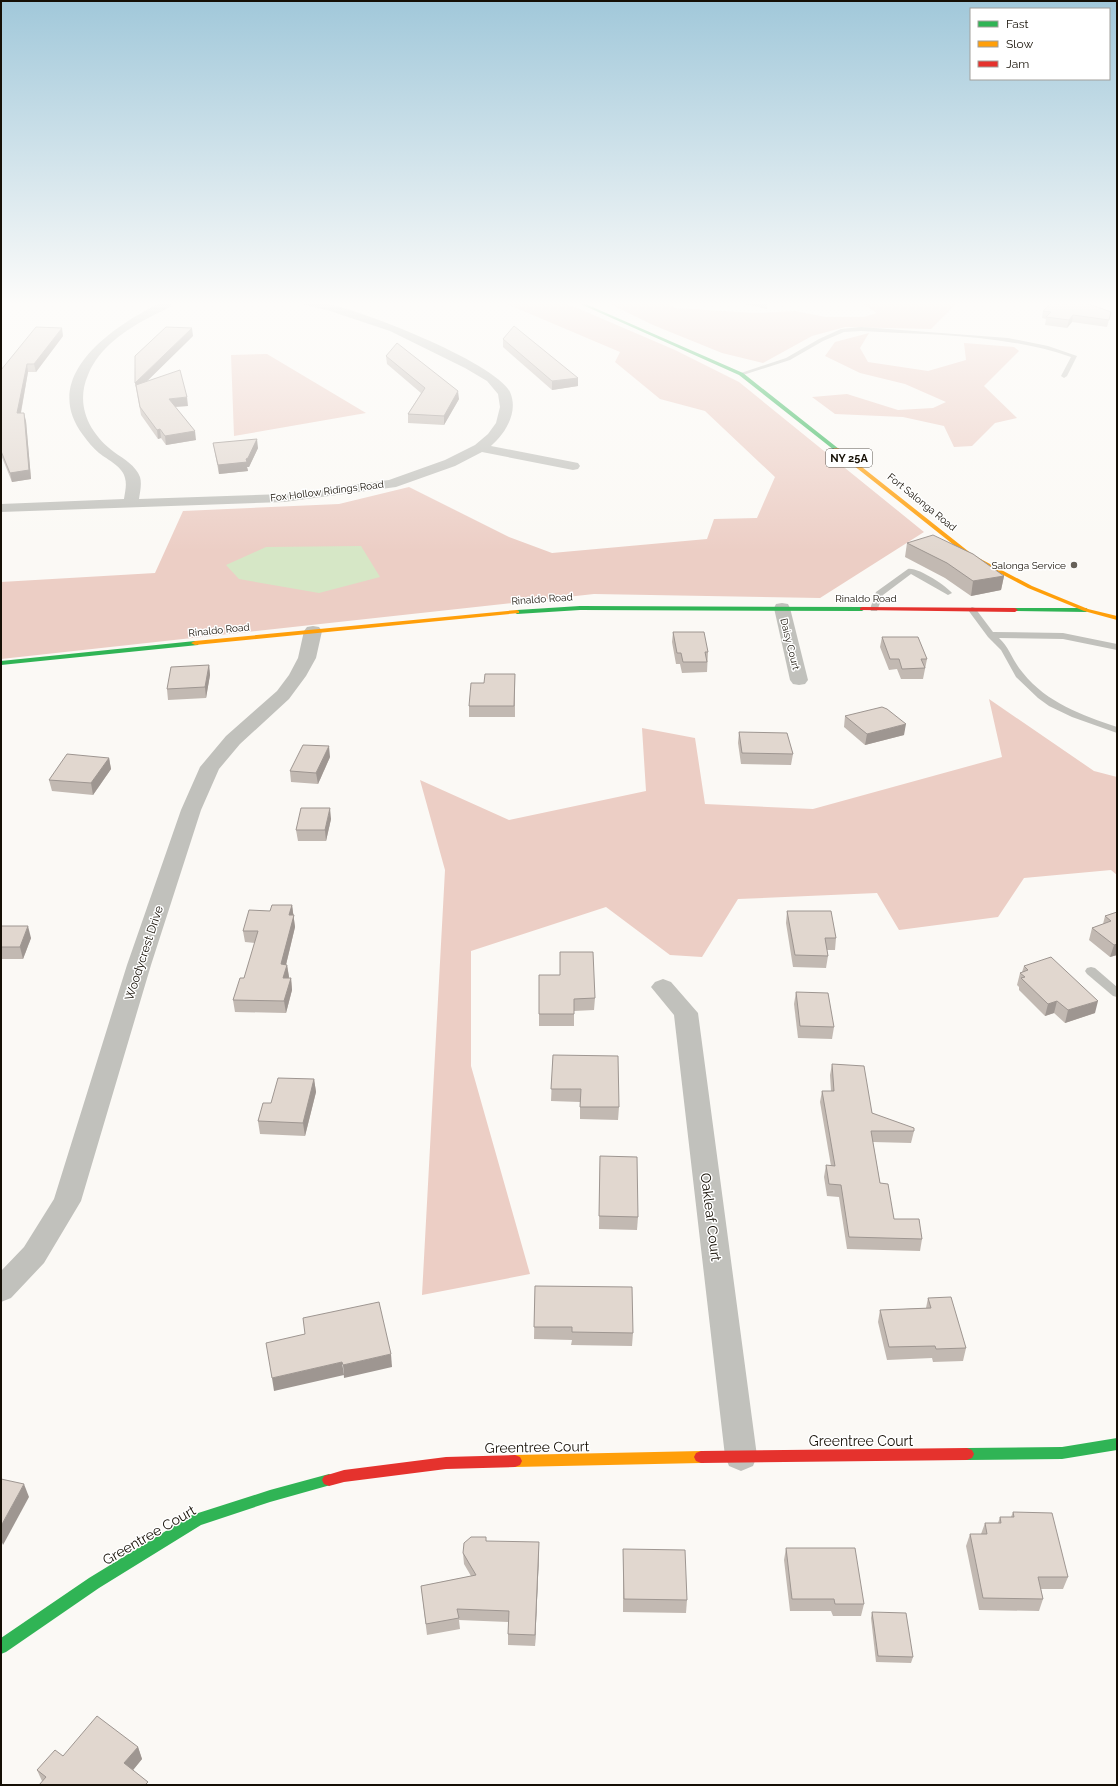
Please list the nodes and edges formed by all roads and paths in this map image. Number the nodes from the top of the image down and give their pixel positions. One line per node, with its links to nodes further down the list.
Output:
1 (78, 385): 6 (street)
2 (497, 385): 4 (street, Fox Hollow Ridings Road)
3 (755, 385): 12 (street, Fort Salonga Road / NY 25A)
4 (480, 448): 5 (street); 6 (street, Fox Hollow Ridings Road)
5 (573, 466)
6 (131, 503): 7 (street, Fox Hollow Ridings Road)
7 (1, 508)
8 (948, 593): 10 (lane)
9 (782, 608): 10 (street, Rinaldo Road); 14 (street, Rinaldo Road); 18 (street, Daisy Court)
10 (874, 609): 11 (street, Rinaldo Road)
11 (972, 610): 12 (street, Rinaldo Road); 15 (lane)
12 (1086, 610): 13 (street, Fort Salonga Road / NY 25A)
13 (1117, 618)
14 (313, 631): 17 (street, Rinaldo Road); 23 (street, Woodycrest Drive)
15 (991, 634): 16 (lane); 19 (lane)
16 (1117, 647)
17 (1, 663)
18 (799, 680)
19 (1117, 730)
20 (1091, 971): 22 (lane)
21 (662, 987): 25 (street, Oakleaf Court)
22 (1117, 993)
23 (1, 1290)
24 (1117, 1444): 25 (street, Greentree Court)
25 (741, 1456): 26 (street, Greentree Court)
26 (1, 1646)

